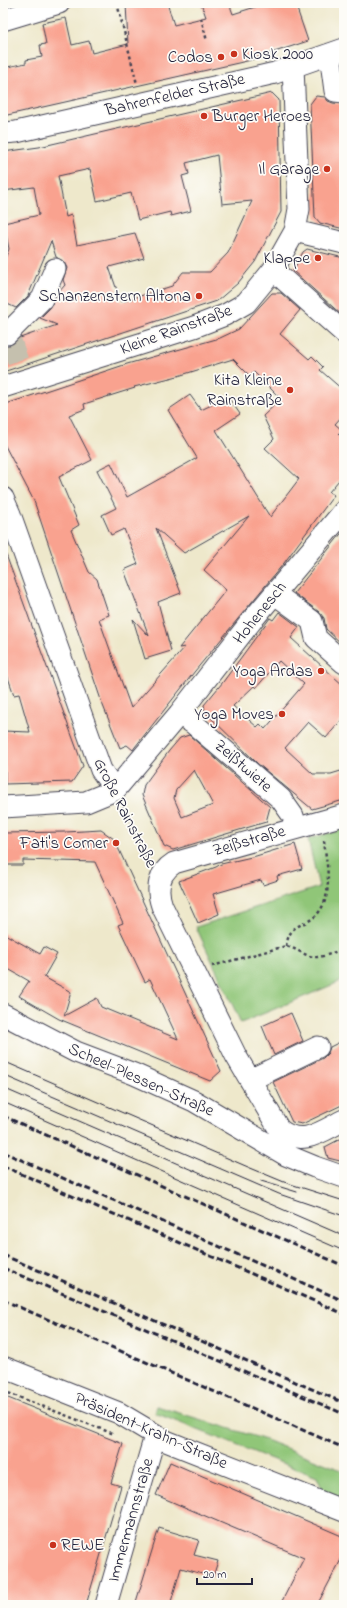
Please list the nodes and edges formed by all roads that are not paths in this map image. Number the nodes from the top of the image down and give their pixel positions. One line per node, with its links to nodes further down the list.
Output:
1 (59, 3): 2 (street)
2 (27, 7): 3 (street)
3 (3, 20)
4 (337, 52): 5 (street, Bahrenfelder Straße); 6 (street)
5 (284, 70): 7 (street, Bahrenfelder Straße); 8 (street, Kleine Rainstraße)
6 (344, 92)
7 (3, 133)
8 (295, 231): 9 (street); 11 (street, Kleine Rainstraße)
9 (344, 243)
10 (55, 269): 13 (street)
11 (273, 270): 12 (street); 14 (street, Kleine Rainstraße)
12 (344, 333)
13 (7, 334)
14 (3, 387)
15 (3, 498): 20 (street, Große Rainstraße)
16 (344, 510): 17 (street, Hohenesch)
17 (275, 594): 18 (street); 19 (street, Hohenesch)
18 (344, 663)
19 (179, 714): 20 (street, Hohenesch); 23 (street, Zeißtwiete)
20 (115, 790): 21 (street)
21 (3, 807)
22 (334, 817): 23 (street, Zeißstraße)
23 (296, 828): 24 (street, Zeißstraße)
24 (161, 878): 27 (street, Große Rainstraße)
25 (3, 1014): 29 (street, Scheel-Plessen-Straße)
26 (318, 1046): 27 (street)
27 (250, 1080): 28 (street, Große Rainstraße)
28 (344, 1120)
29 (344, 1177)
30 (3, 1367): 31 (street, Präsident-Krahn-Straße)
31 (156, 1436): 32 (street, Präsident-Krahn-Straße); 33 (street, Immermannstraße)
32 (344, 1511)
33 (106, 1605)

